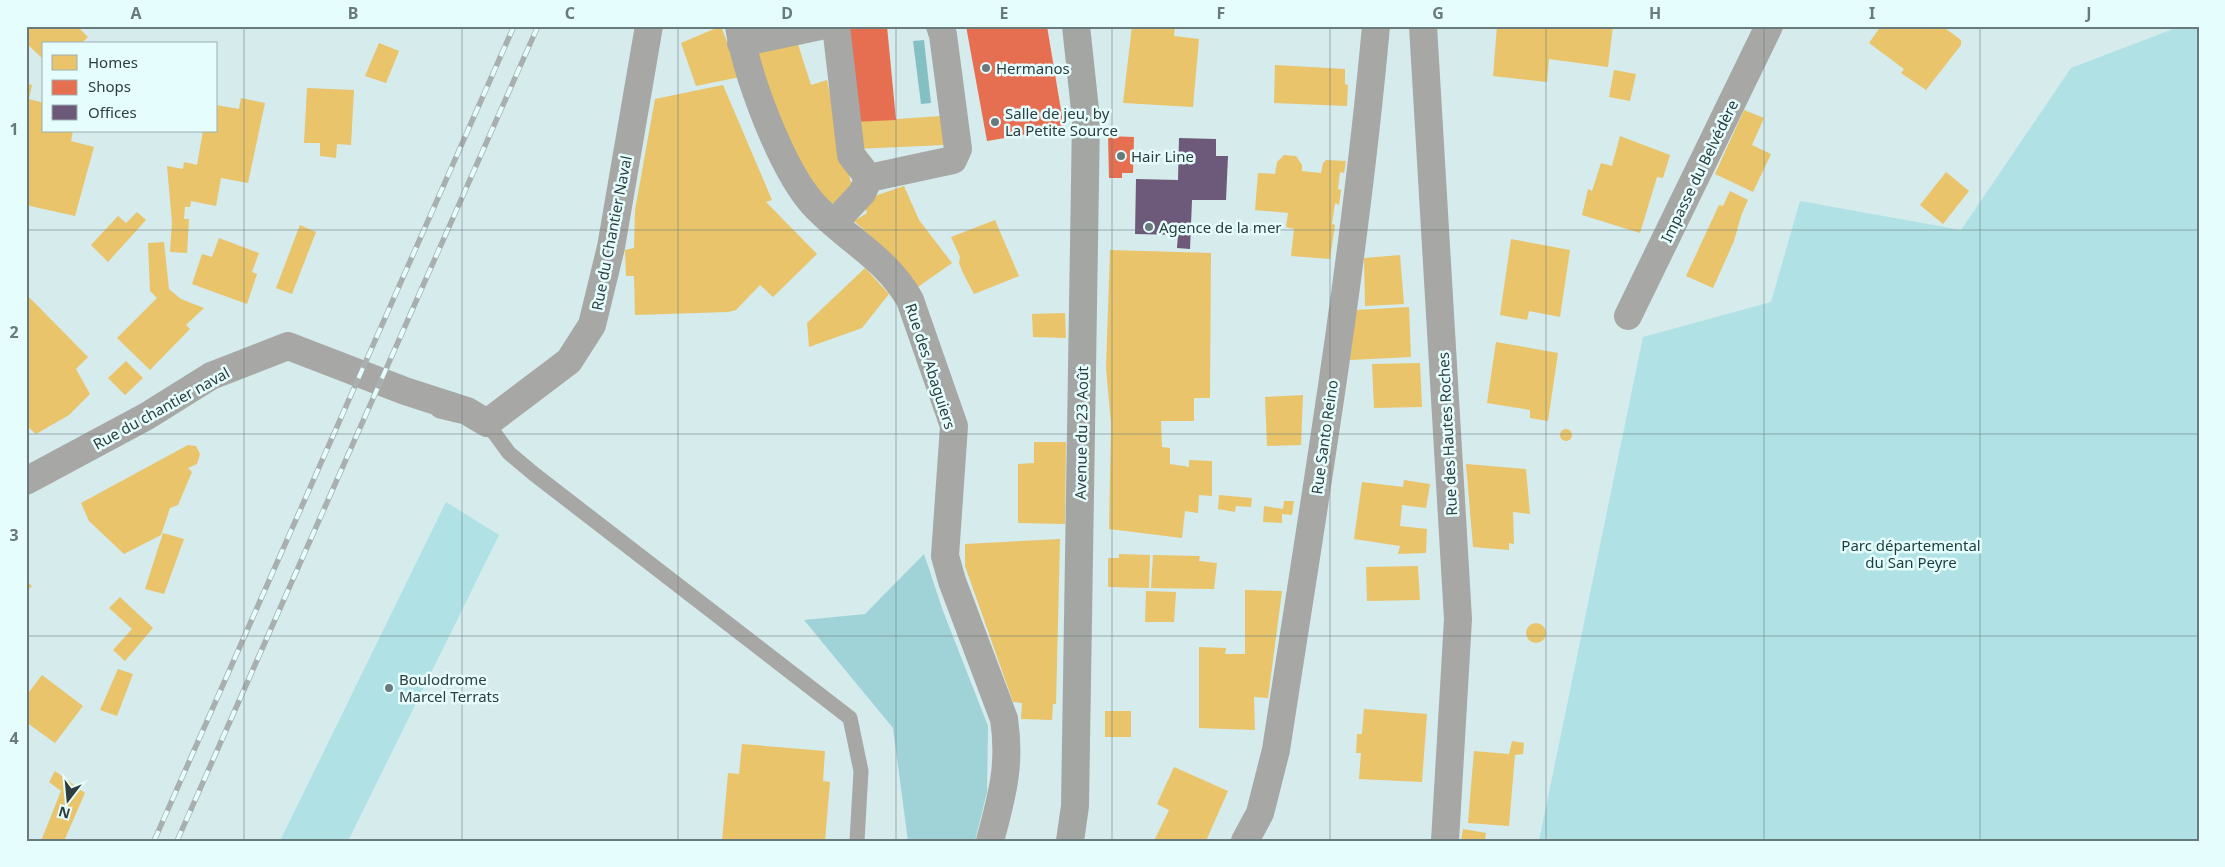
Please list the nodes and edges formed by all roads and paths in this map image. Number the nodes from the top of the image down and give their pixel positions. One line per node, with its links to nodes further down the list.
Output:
1 (649, 26): 13 (street, Rue du Chantier Naval)
2 (820, 26): 9 (street)
3 (836, 26): 10 (street)
4 (940, 26): 10 (street)
5 (1076, 26): 17 (street, Avenue du 23 Août)
6 (1376, 26): 18 (street, Rue Santo Reino)
7 (1423, 26): 19 (street, Rue des Hautes Roches)
8 (1769, 26): 12 (street, Impasse du Belvédère)
9 (740, 34): 11 (street, Rue des Abaguiers)
10 (869, 178): 11 (street)
11 (834, 223): 16 (street, Rue des Abaguiers)
12 (1628, 316)
13 (465, 413): 14 (street, Rue du chantier naval); 15 (lane)
14 (26, 481)
15 (857, 841)
16 (990, 841)
17 (1070, 841)
18 (1245, 841)
19 (1445, 841)

